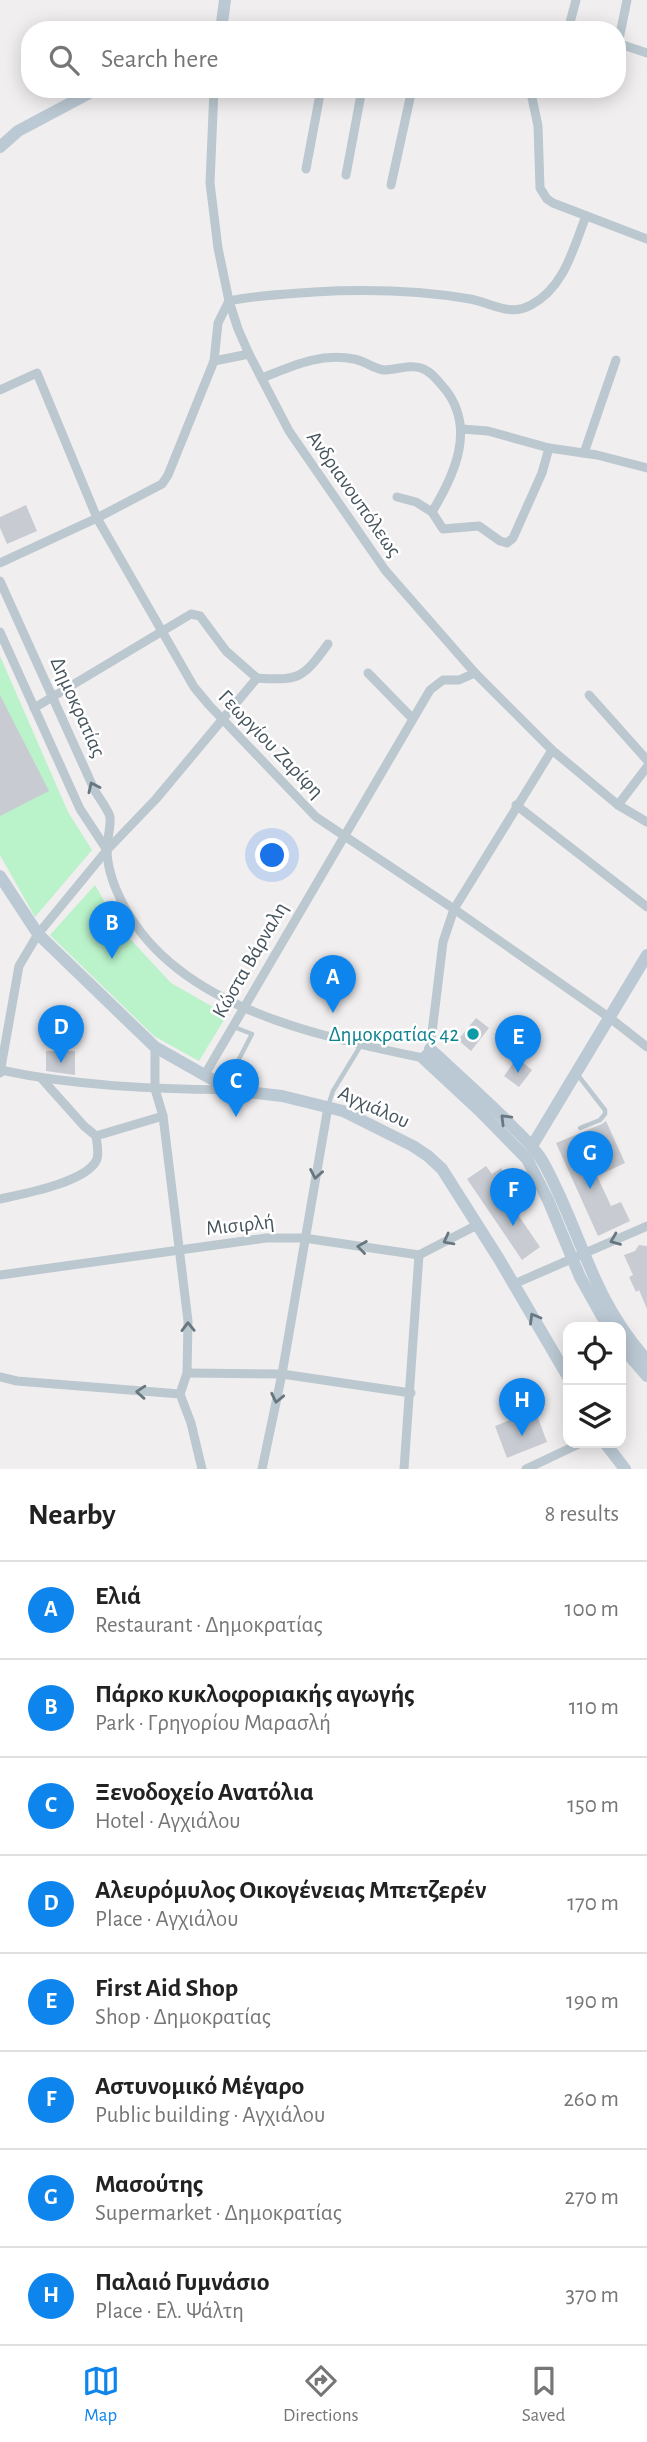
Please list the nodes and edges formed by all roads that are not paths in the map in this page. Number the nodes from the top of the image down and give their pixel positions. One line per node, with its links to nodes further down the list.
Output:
1 (225, 0): 4 (street)
2 (576, 0): 5 (street)
3 (627, 0): 6 (street)
4 (222, 21)
5 (570, 21)
6 (623, 21)
7 (626, 46): 8 (street)
8 (647, 53)
9 (80, 98): 15 (street)
10 (214, 98): 21 (street, Ανδριανουπόλεως)
11 (319, 98): 16 (street)
12 (360, 98): 17 (street)
13 (410, 98): 18 (street)
14 (533, 98): 19 (street)
15 (0, 147)
16 (306, 169)
17 (346, 174)
18 (391, 185)
19 (586, 216): 20 (street); 21 (street)
20 (647, 239)
21 (229, 301): 22 (street, Ανδριανουπόλεως); 24 (street)
22 (249, 354): 24 (street); 25 (street, Ανδριανουπόλεως)
23 (616, 360): 29 (street)
24 (214, 361): 33 (street)
25 (262, 378): 27 (street); 40 (street, Ανδριανουπόλεως)
26 (0, 390): 33 (street, Γεωργίου Ζαρίφη)
27 (461, 429): 28 (street); 32 (street)
28 (549, 448): 29 (street); 32 (street)
29 (584, 453): 30 (street)
30 (647, 468)
31 (397, 497): 32 (street)
32 (432, 512)
33 (97, 519): 34 (street); 36 (street, Γεωργίου Ζαρίφη)
34 (0, 563)
35 (0, 581): 43 (street, Δημοκρατίας)
36 (162, 631): 41 (street); 43 (street); 46 (street, Γεωργίου Ζαρίφη)
37 (0, 632): 44 (street, Δημοκρατίας)
38 (328, 644): 41 (street)
39 (368, 673): 45 (street)
40 (475, 673): 45 (street, Κώστα Βάρναλη); 47 (street, Ανδριανουπόλεως)
41 (257, 678): 46 (street)
42 (589, 695): 48 (street)
43 (53, 697): 44 (street); 54 (street, Δημοκρατίας, one-way to 43)
44 (34, 708): 54 (street, Δημοκρατίας)
45 (412, 718): 53 (street, Κώστα Βάρναλη)
46 (223, 719): 53 (street, Γεωργίου Ζαρίφη); 54 (street)
47 (552, 750): 50 (street); 51 (street, Ανδριανουπόλεως)
48 (647, 760)
49 (647, 767): 51 (street)
50 (516, 805): 57 (street); 58 (street)
51 (618, 805): 52 (street, Ανδριανουπόλεως)
52 (647, 822)
53 (343, 836): 58 (street, Γεωργίου Ζαρίφη); 61 (street, Κώστα Βάρναλη)
54 (107, 850): 59 (street); 61 (street, Δημοκρατίας)
55 (0, 876): 56 (street)
56 (4, 892): 59 (street)
57 (647, 908)
58 (454, 909): 62 (street, Γεωργίου Ζαρίφη); 67 (street)
59 (38, 934): 65 (street); 68 (street)
60 (647, 955): 62 (street)
61 (242, 1008): 63 (street, Κώστα Βάρναλη); 64 (street, Δημοκρατίας)
62 (610, 1018): 66 (street, Γεωργίου Ζαρίφη); 69 (street)
63 (231, 1026): 70 (street, Κώστα Βάρναλη); 72 (lane)
64 (361, 1045): 67 (street, Δημοκρατίας); 74 (lane)
65 (155, 1047): 70 (street); 73 (street)
66 (647, 1047)
67 (426, 1054): 78 (street, one-way to 67); 85 (street)
68 (0, 1071): 71 (street, Αγχιάλου)
69 (577, 1074): 76 (lane); 78 (street)
70 (204, 1076): 72 (street)
71 (42, 1079): 73 (street, Αγχιάλου); 77 (street)
72 (228, 1088): 73 (street, Αγχιάλου); 74 (street, Αγχιάλου)
73 (155, 1089): 75 (street)
74 (328, 1107): 80 (street, Αγχιάλου); 82 (street, one-way to 82)
75 (163, 1116): 77 (street); 83 (street)
76 (580, 1128)
77 (96, 1136): 79 (street)
78 (532, 1146): 85 (street)
79 (0, 1199)
80 (477, 1225): 84 (street, one-way to 84); 87 (street, Αγχιάλου)
81 (647, 1226): 85 (street, one-way to 85)
82 (304, 1238): 83 (street, Μισιρλή); 84 (street, Μισιρλή, one-way to 82); 94 (street)
83 (180, 1250): 86 (street, Μισιρλή); 93 (street, one-way to 83)
84 (419, 1255): 97 (street)
85 (577, 1255): 87 (street); 88 (street)
86 (0, 1275)
87 (514, 1284): 92 (street, Αγχιάλου, one-way to 87)
88 (610, 1322)
89 (626, 1342): 91 (street)
90 (626, 1345): 96 (street)
91 (647, 1360)
92 (563, 1364)
93 (187, 1373): 94 (street); 98 (street)
94 (282, 1374): 97 (street); 102 (street, one-way to 102)
95 (0, 1377): 98 (street, one-way to 95)
96 (647, 1377)
97 (411, 1393): 103 (street)
98 (180, 1394): 101 (street)
99 (570, 1448): 104 (street)
100 (609, 1448): 105 (street)
101 (202, 1469)
102 (262, 1469)
103 (404, 1469)
104 (526, 1469)
105 (625, 1469)

